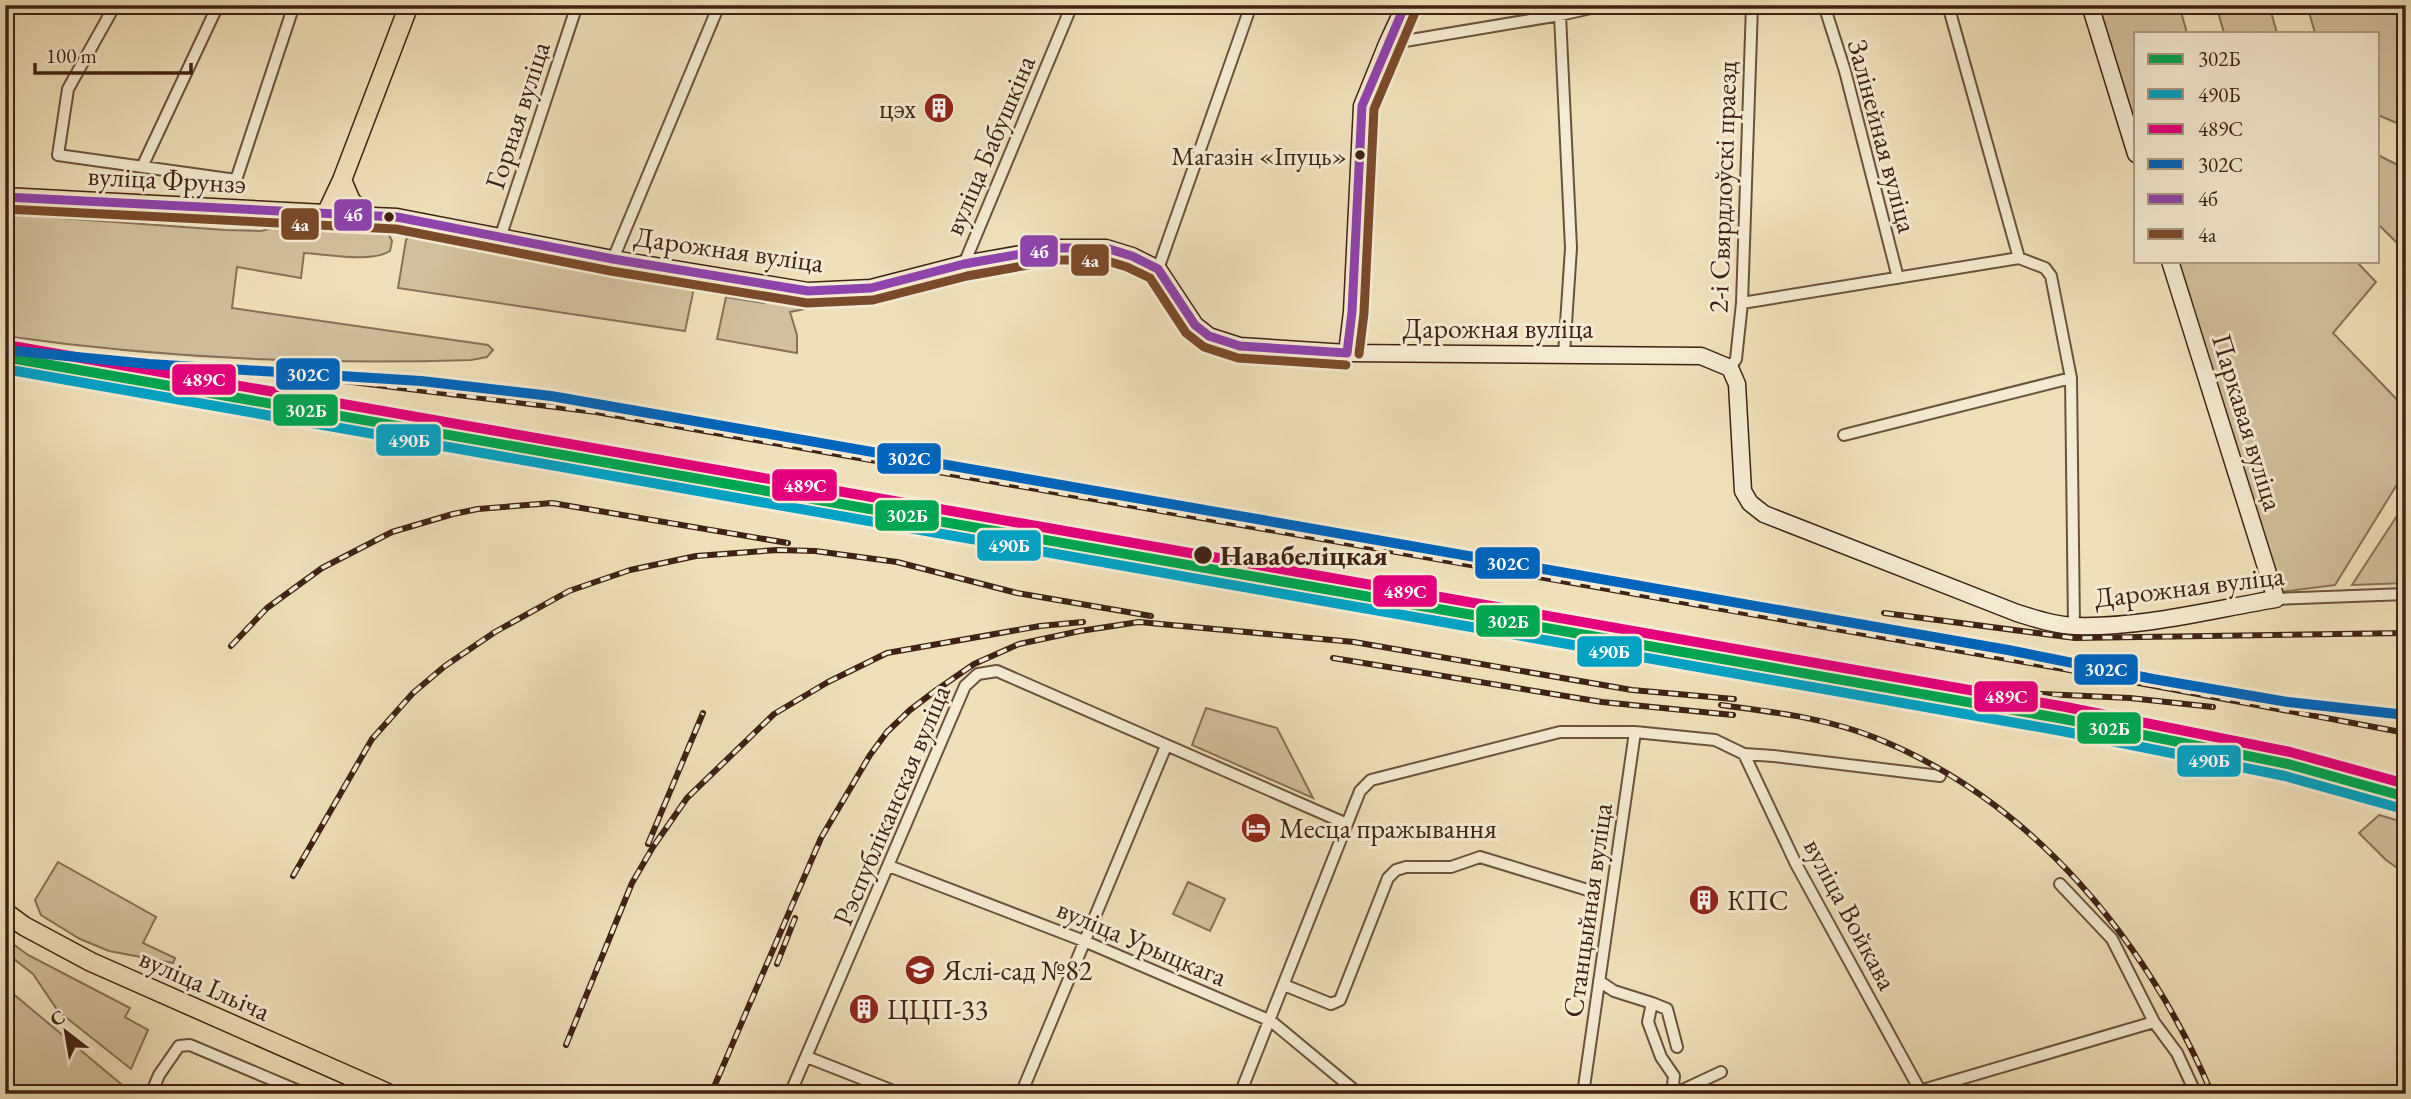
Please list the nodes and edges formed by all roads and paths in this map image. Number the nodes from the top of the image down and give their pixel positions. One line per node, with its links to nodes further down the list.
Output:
1 (115, 5): 18 (street)
2 (218, 5): 18 (street)
3 (294, 5): 18 (street)
4 (409, 5): 19 (main road)
5 (577, 5): 23 (street, Горная вуліца)
6 (719, 5): 25 (street)
7 (1072, 5): 27 (street, вуліца Бабушкіна)
8 (1251, 5): 28 (street)
9 (1405, 5): 16 (street)
10 (1604, 5): 15 (street)
11 (1752, 5): 30 (street, 2-і Свярдлоўскі праезд)
12 (1824, 5): 29 (street, Залінейная вуліца)
13 (1948, 5): 24 (street)
14 (2090, 5): 17 (street)
15 (1560, 15): 16 (street); 32 (street)
16 (1387, 44): 31 (street)
17 (2134, 148)
18 (142, 167)
19 (342, 180): 21 (main road); 22 (main road)
20 (5, 197): 21 (main road, вуліца Фрунзэ)
21 (327, 214): 22 (street, Дарожная вуліца)
22 (366, 215): 23 (street, Дарожная вуліца)
23 (500, 238): 25 (street, Дарожная вуліца)
24 (2018, 258): 29 (street); 34 (street)
25 (613, 259): 27 (street, Дарожная вуліца)
26 (2170, 262): 37 (street, Паркавая вуліца)
27 (964, 264): 28 (street, Дарожная вуліца)
28 (1158, 269): 31 (street, Дарожная вуліца)
29 (1898, 278): 30 (street)
30 (1742, 303): 33 (street, 2-і Свярдлоўскі праезд)
31 (1347, 353): 32 (street, Дарожная вуліца)
32 (1564, 354): 33 (street, Дарожная вуліца)
33 (1730, 368): 38 (street, Дарожная вуліца)
34 (2071, 378): 35 (street); 38 (street)
35 (1844, 435)
36 (2406, 594): 37 (street, Дарожная вуліца)
37 (2276, 599): 38 (street, Дарожная вуліца)
38 (2074, 626)
39 (1635, 732): 41 (street); 43 (street); 49 (street, Станцыйная вуліца)
40 (1166, 746): 43 (street, Рэспубліканская вуліца); 44 (street, Рэспубліканская вуліца); 48 (street)
41 (1744, 754): 42 (street); 57 (street, вуліца Войкава)
42 (1940, 776)
43 (1347, 824): 50 (street)
44 (889, 866): 48 (street, вуліца Урыцкага); 55 (street, Рэспубліканская вуліца)
45 (2060, 884): 53 (street)
46 (1591, 891): 50 (street)
47 (5, 912): 60 (main road, вуліца Ільіча)
48 (1084, 941): 52 (street, вуліца Урыцкага); 63 (street)
49 (1600, 981): 51 (street); 66 (street, Станцыйная вуліца)
50 (1284, 985): 52 (street)
51 (1652, 1003): 54 (street); 67 (street)
52 (1271, 1021): 64 (street); 65 (street, вуліца Урыцкага)
53 (2154, 1022): 57 (street); 68 (street)
54 (1678, 1047)
55 (807, 1056): 61 (street, Рэспубліканская вуліца); 62 (street)
56 (1721, 1072): 67 (street)
57 (1917, 1093)
58 (151, 1094): 59 (street)
59 (306, 1094)
60 (390, 1094)
61 (790, 1094)
62 (901, 1094)
63 (1021, 1094)
64 (1240, 1094)
65 (1359, 1094)
66 (1583, 1094)
67 (1673, 1094)
68 (2196, 1094)

